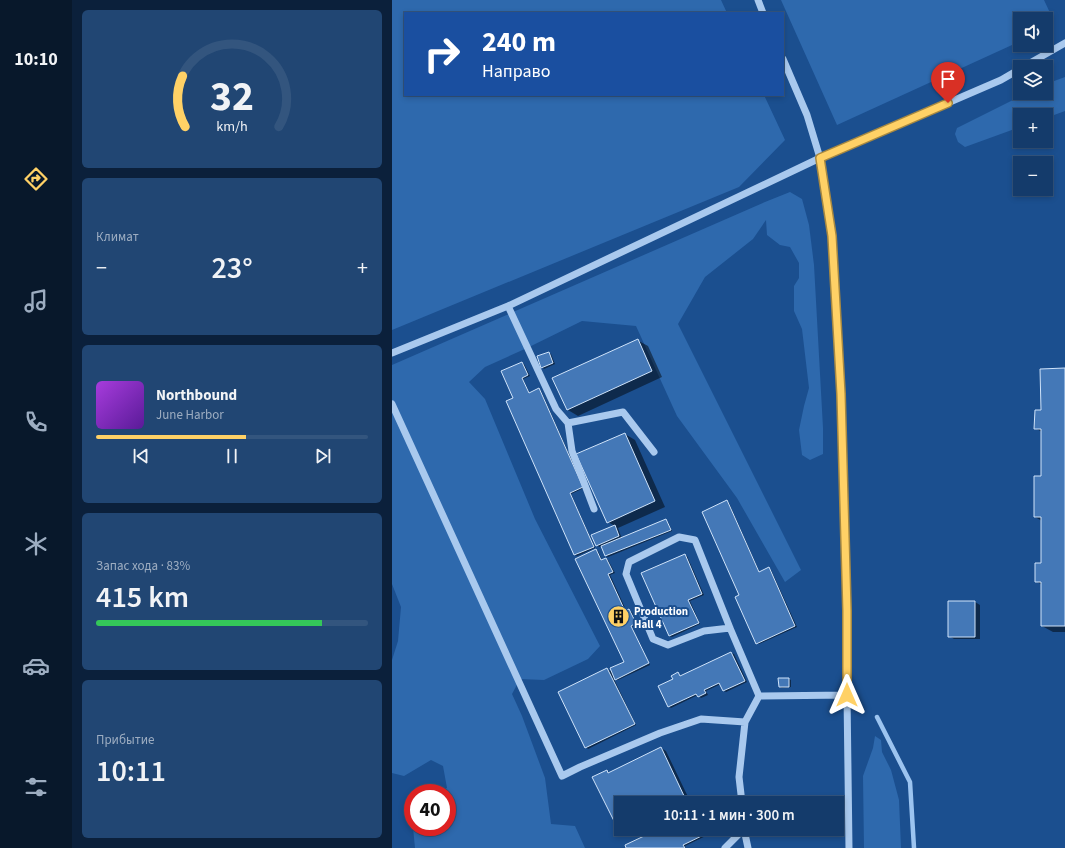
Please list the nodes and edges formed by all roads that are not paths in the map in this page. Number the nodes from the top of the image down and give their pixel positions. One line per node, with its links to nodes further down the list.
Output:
1 (758, 0): 2 (street)
2 (763, 12)
3 (1065, 43): 4 (street)
4 (1035, 60)
5 (784, 61): 7 (street)
6 (1013, 73): 7 (street)
7 (820, 158): 8 (street); 15 (street)
8 (508, 306): 9 (street); 11 (street)
9 (392, 353)
10 (392, 404): 17 (street)
11 (568, 422): 12 (street); 13 (street)
12 (654, 452)
13 (594, 509)
14 (730, 628): 14 (street); 16 (street)
15 (847, 695): 16 (street); 23 (street)
16 (759, 696): 17 (street)
17 (744, 722): 18 (street)
18 (741, 796)
19 (737, 836): 21 (street)
20 (745, 836): 22 (street)
21 (725, 848)
22 (748, 848)
23 (849, 848)

